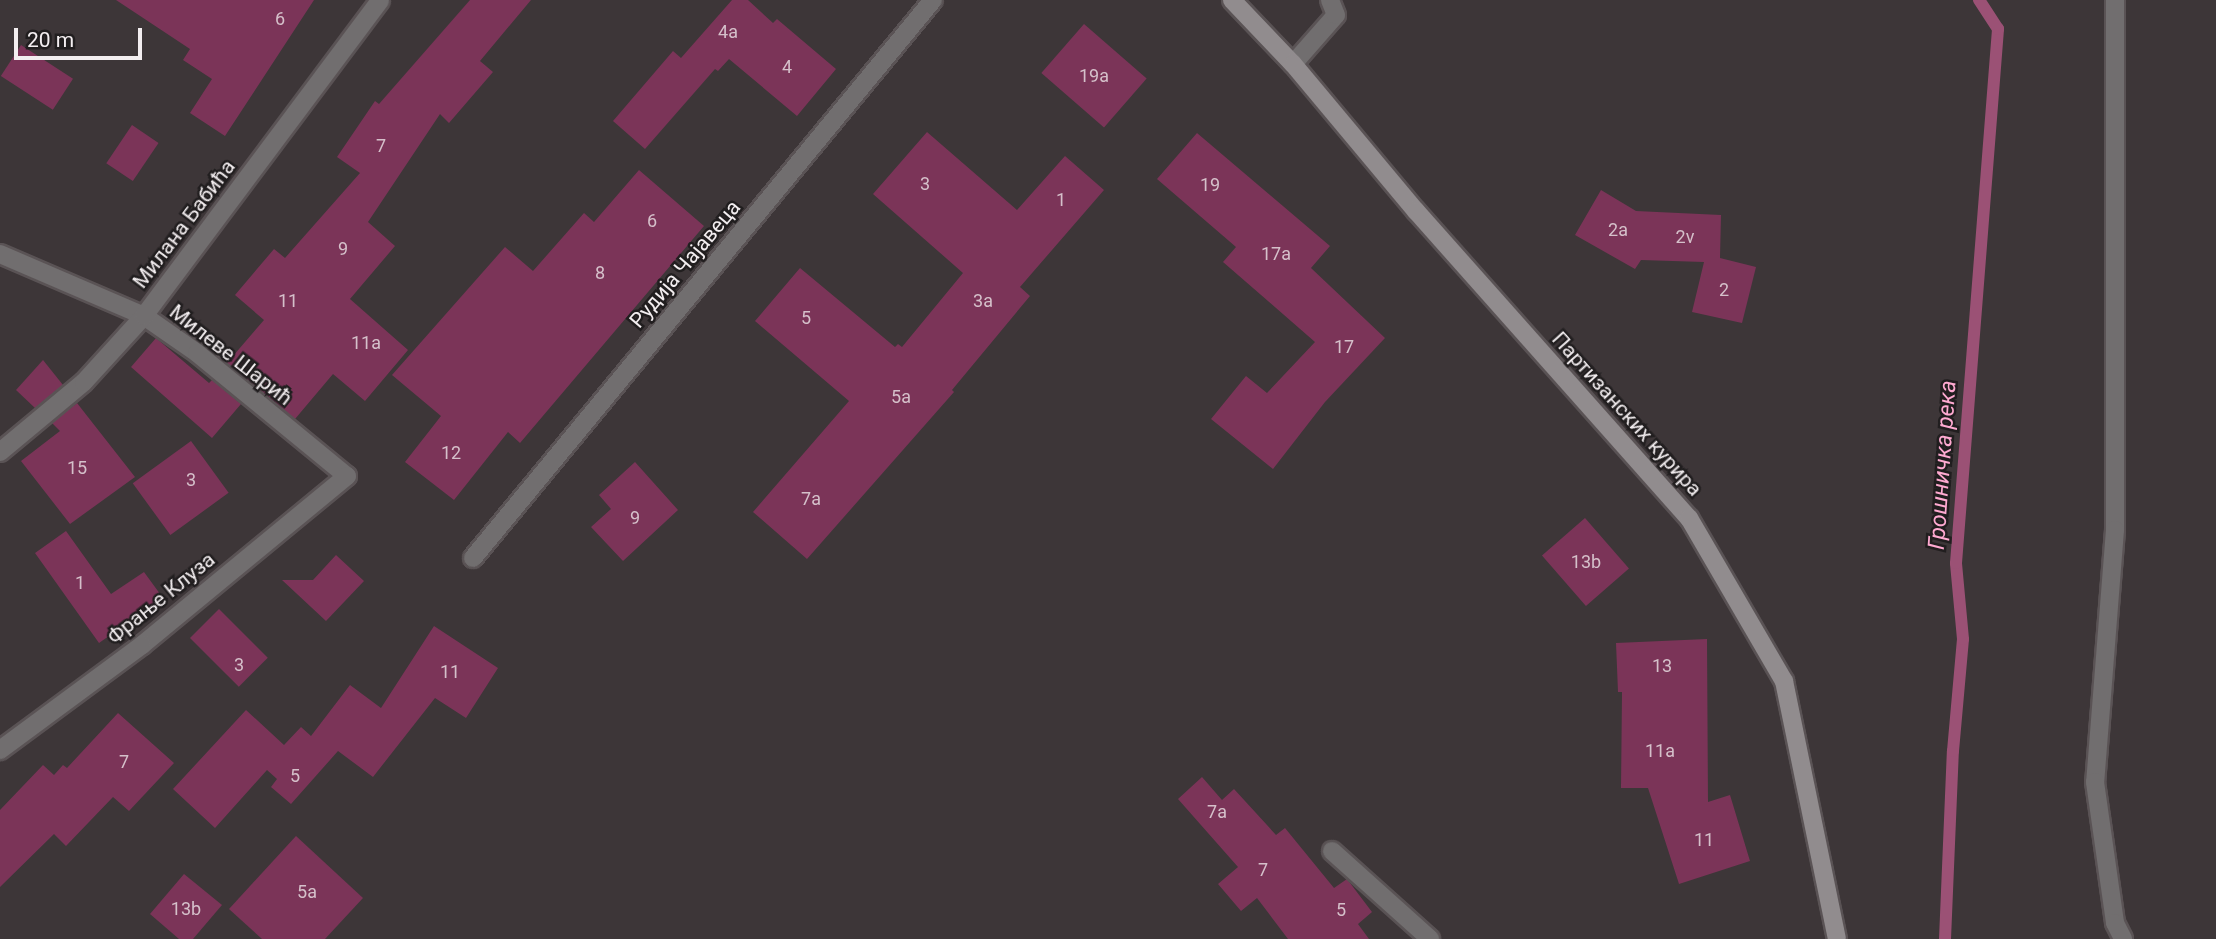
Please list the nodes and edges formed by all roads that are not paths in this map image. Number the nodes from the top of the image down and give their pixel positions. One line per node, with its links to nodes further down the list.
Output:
1 (380, 0): 8 (street, Милана Бабића)
2 (933, 0): 11 (street, Рудија Чајавеца)
3 (1232, 0): 6 (street, Партизанских курира)
4 (1330, 0): 6 (street)
5 (2115, 0): 16 (street)
6 (1293, 64): 15 (street, Партизанских курира)
7 (0, 254): 8 (street, Милеве Шарић)
8 (144, 316): 9 (street, Милана Бабића); 10 (street, Милеве Шарић)
9 (0, 452)
10 (347, 476): 12 (street, Фрање Клуза)
11 (473, 558)
12 (0, 750)
13 (1332, 851): 14 (street)
14 (1430, 939)
15 (1837, 939)
16 (2123, 939)

